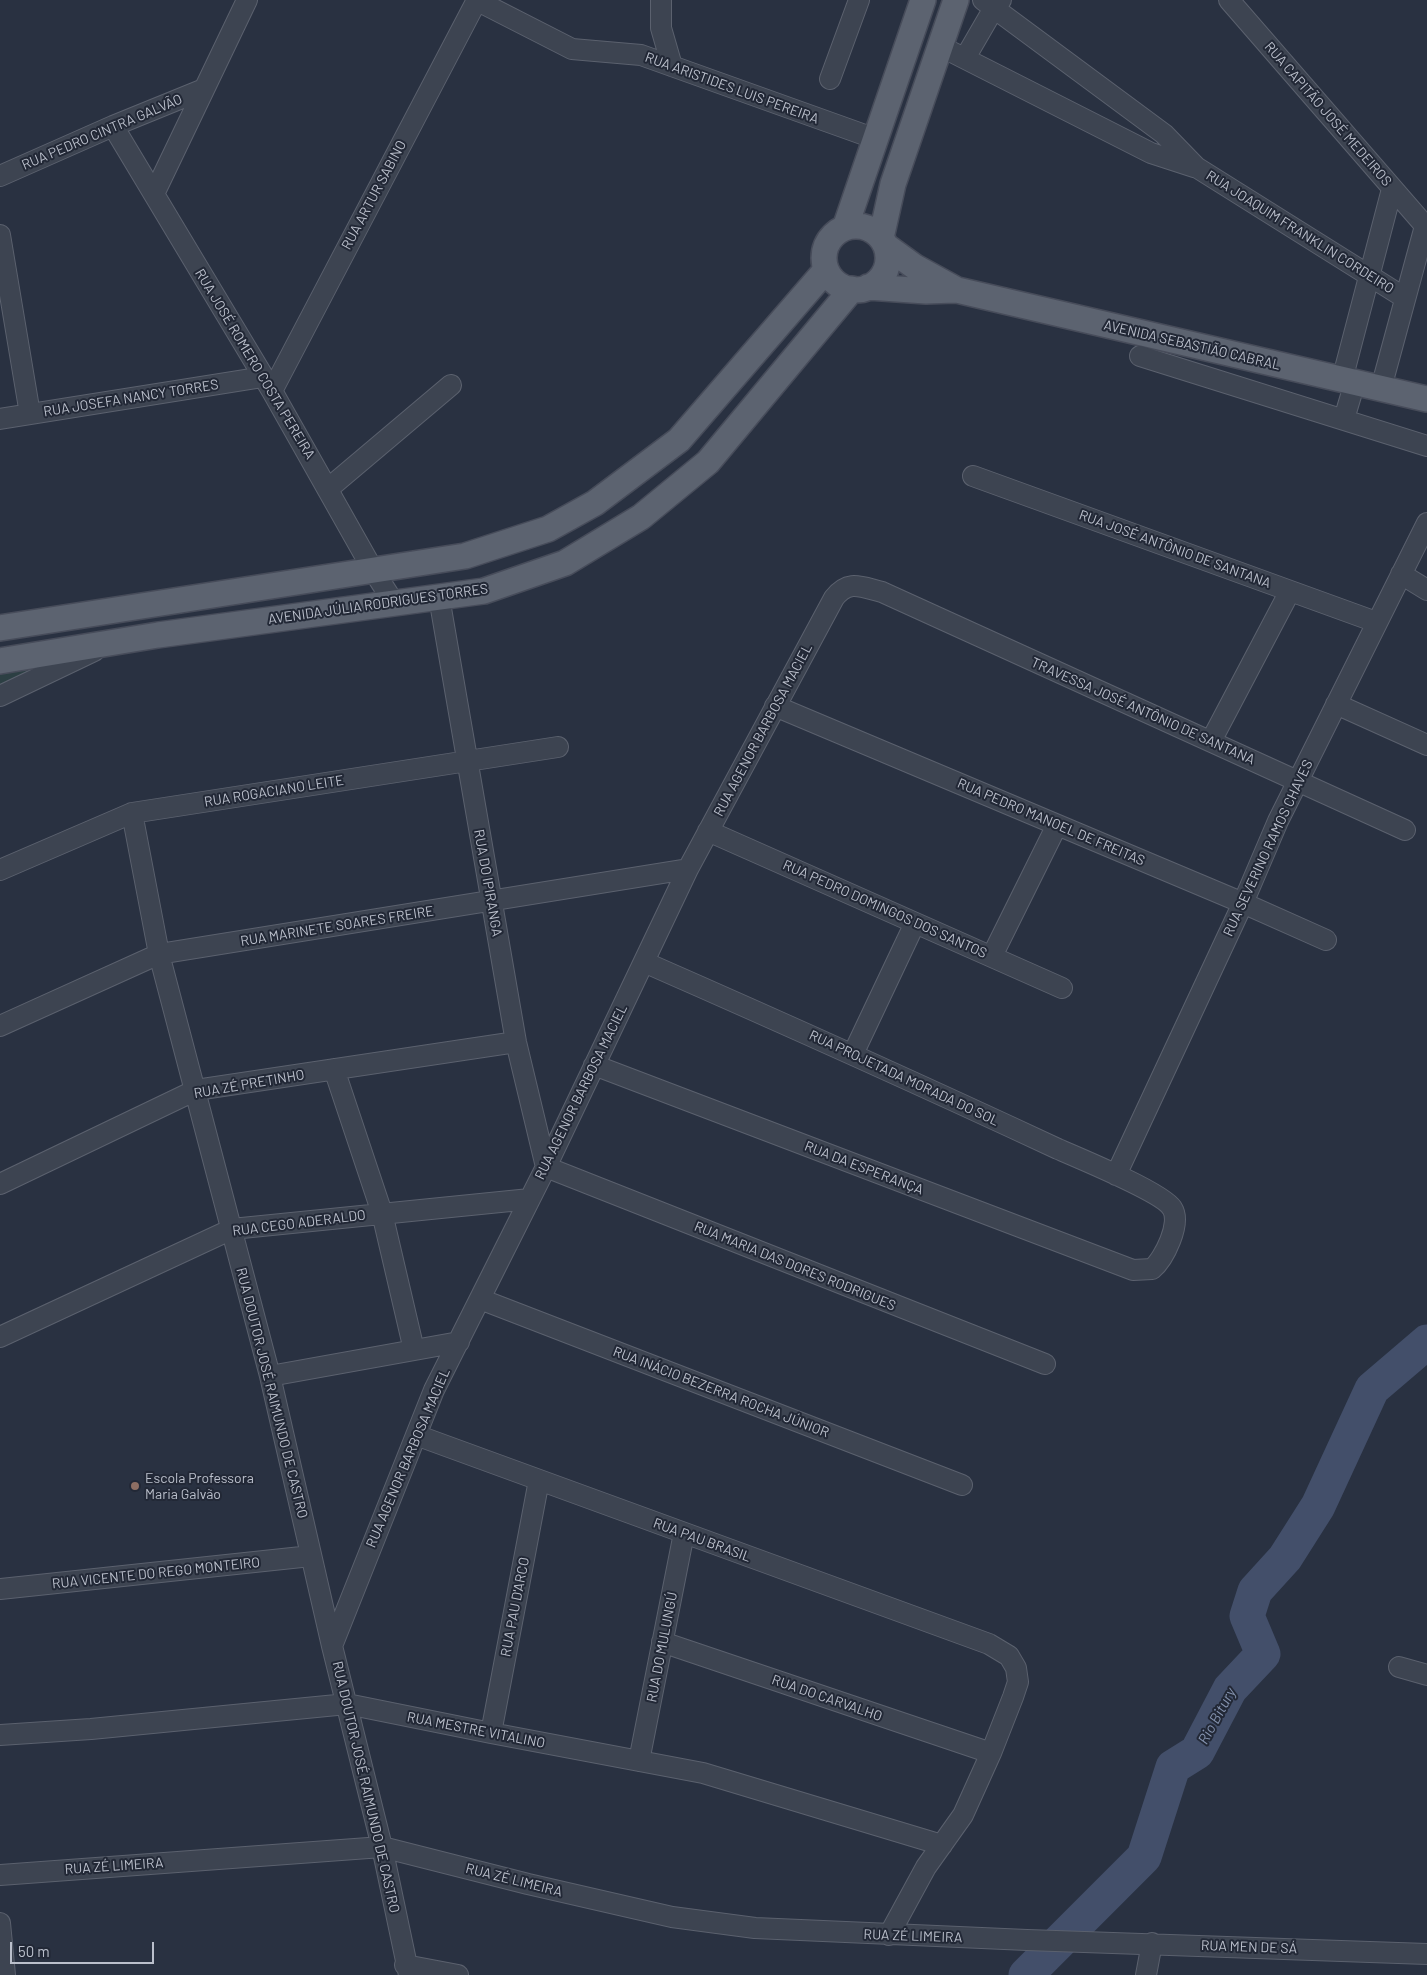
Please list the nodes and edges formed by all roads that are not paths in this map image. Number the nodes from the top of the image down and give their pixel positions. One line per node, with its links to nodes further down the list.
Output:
1 (247, 0): 13 (street)
2 (477, 0): 11 (street, RUA ARISTIDES LUIS PEREIRA); 31 (street, RUA ARTUR SABINO)
3 (661, 0): 11 (street)
4 (859, 0): 12 (street)
5 (922, 0): 15 (main road)
6 (956, 0): 9 (main road)
7 (1230, 0): 18 (street, RUA CAPITÃO JOSÉ MEDEIROS)
8 (993, 3): 10 (street, RUA JOAQUIM FRANKLIN CORDEIRO); 16 (street, RUA JOAQUIM FRANKLIN CORDEIRO)
9 (940, 46): 10 (street, RUA JOAQUIM FRANKLIN CORDEIRO); 23 (main road)
10 (965, 58): 16 (street, RUA JOAQUIM FRANKLIN CORDEIRO)
11 (672, 66): 15 (street, RUA ARISTIDES LUIS PEREIRA)
12 (830, 79)
13 (204, 89): 14 (street, RUA PEDRO CINTRA GALVÃO); 19 (street)
14 (113, 126): 17 (street, RUA PEDRO CINTRA GALVÃO); 19 (street, RUA JOSÉ ROMERO COSTA PEREIRA)
15 (876, 139): 21 (main road)
16 (1196, 167): 25 (street, RUA JOAQUIM FRANKLIN CORDEIRO)
17 (0, 176)
18 (1392, 189): 20 (street, RUA CAPITÃO JOSÉ MEDEIROS); 25 (street)
19 (154, 194): 31 (street, RUA JOSÉ ROMERO COSTA PEREIRA)
20 (1426, 227): 28 (street)
21 (845, 228): 23 (main road); 24 (main road)
22 (0, 235): 35 (street)
23 (883, 242): 26 (main road); 27 (main road, AVENIDA SEBASTIÃO CABRAL)
24 (826, 270): 26 (main road); 38 (main road)
25 (1369, 276): 28 (street, RUA JOAQUIM FRANKLIN CORDEIRO); 30 (street)
26 (860, 288): 27 (main road, AVENIDA SEBASTIÃO CABRAL); 40 (main road, AVENIDA JÚLIA RODRIGUES TORRES)
27 (957, 290): 30 (main road, AVENIDA SEBASTIÃO CABRAL)
28 (1405, 298): 33 (street)
29 (1140, 356): 37 (street)
30 (1348, 381): 33 (main road, AVENIDA SEBASTIÃO CABRAL); 37 (street)
31 (267, 384): 35 (street, RUA JOSEFA NANCY TORRES); 42 (street, RUA JOSÉ ROMERO COSTA PEREIRA)
32 (451, 385): 42 (street)
33 (1381, 388): 34 (main road, AVENIDA SEBASTIÃO CABRAL)
34 (1427, 399)
35 (30, 414): 36 (street, RUA JOSEFA NANCY TORRES)
36 (0, 419)
37 (1344, 419): 39 (street)
38 (679, 440): 40 (main road); 44 (main road)
39 (1427, 446)
40 (705, 465): 49 (main road, AVENIDA JÚLIA RODRIGUES TORRES)
41 (973, 476): 48 (street, RUA JOSÉ ANTÔNIO DE SANTANA)
42 (329, 488): 45 (street, RUA JOSÉ ROMERO COSTA PEREIRA)
43 (1427, 523): 46 (street, RUA SEVERINO RAMOS CHAVES)
44 (465, 556): 45 (main road); 49 (main road)
45 (373, 570): 52 (street, RUA JOSÉ ROMERO COSTA PEREIRA); 53 (main road)
46 (1401, 574): 47 (street); 54 (street, RUA SEVERINO RAMOS CHAVES)
47 (1427, 590)
48 (1290, 591): 54 (street, RUA JOSÉ ANTÔNIO DE SANTANA); 62 (street)
49 (475, 592): 51 (main road, AVENIDA JÚLIA RODRIGUES TORRES)
50 (882, 592): 61 (street, RUA AGENOR BARBOSA MACIEL); 62 (street, TRAVESSA JOSÉ ANTÔNIO DE SANTANA)
51 (440, 597): 52 (main road, AVENIDA JÚLIA RODRIGUES TORRES); 65 (street, RUA DO IPIRANGA)
52 (394, 603): 56 (main road, AVENIDA JÚLIA RODRIGUES TORRES)
53 (155, 604): 55 (main road); 56 (main road)
54 (1376, 622): 60 (street, RUA SEVERINO RAMOS CHAVES)
55 (0, 628)
56 (158, 635): 57 (main road, AVENIDA JÚLIA RODRIGUES TORRES)
57 (108, 645): 58 (main road, AVENIDA JÚLIA RODRIGUES TORRES); 59 (street)
58 (0, 661)
59 (0, 696)
60 (1336, 704): 63 (street); 66 (street, RUA SEVERINO RAMOS CHAVES)
61 (775, 706): 68 (street, RUA PEDRO MANOEL DE FREITAS); 70 (street, RUA AGENOR BARBOSA MACIEL)
62 (1210, 741): 66 (street, TRAVESSA JOSÉ ANTÔNIO DE SANTANA)
63 (1427, 745)
64 (558, 747): 65 (street, RUA ROGACIANO LEITE)
65 (467, 762): 67 (street, RUA ROGACIANO LEITE); 73 (street, RUA DO IPIRANGA)
66 (1298, 781): 69 (street, TRAVESSA JOSÉ ANTÔNIO DE SANTANA); 74 (street, RUA SEVERINO RAMOS CHAVES)
67 (132, 812): 72 (street, RUA ROGACIANO LEITE); 77 (street, RUA DOUTOR JOSÉ RAIMUNDO DE CASTRO)
68 (1057, 825): 74 (street, RUA PEDRO MANOEL DE FREITAS); 78 (street)
69 (1405, 830)
70 (708, 831): 71 (street, RUA AGENOR BARBOSA MACIEL); 75 (street, RUA PEDRO DOMINGOS DOS SANTOS)
71 (688, 869): 73 (street, RUA MARINETE SOARES FREIRE); 79 (street, RUA AGENOR BARBOSA MACIEL)
72 (0, 870)
73 (491, 901): 77 (street, RUA MARINETE SOARES FREIRE); 82 (street, RUA DO IPIRANGA)
74 (1243, 903): 76 (street, RUA PEDRO MANOEL DE FREITAS); 88 (street, RUA SEVERINO RAMOS CHAVES)
75 (915, 923): 78 (street, RUA PEDRO DOMINGOS DOS SANTOS); 83 (street)
76 (1326, 940)
77 (159, 954): 81 (street, RUA MARINETE SOARES FREIRE); 86 (street, RUA DOUTOR JOSÉ RAIMUNDO DE CASTRO)
78 (992, 956): 80 (street, RUA PEDRO DOMINGOS DOS SANTOS)
79 (644, 962): 83 (street, RUA PROJETADA MORADA DO SOL); 84 (street, RUA AGENOR BARBOSA MACIEL)
80 (1062, 988)
81 (0, 1026)
82 (516, 1042): 85 (street, RUA ZÉ PRETINHO); 87 (street, RUA DO IPIRANGA)
83 (853, 1054): 88 (street, RUA PROJETADA MORADA DO SOL)
84 (594, 1065): 87 (street, RUA AGENOR BARBOSA MACIEL); 91 (street, RUA DA ESPERANÇA)
85 (334, 1069): 86 (street, RUA ZÉ PRETINHO); 92 (street)
86 (196, 1090): 89 (street, RUA ZÉ PRETINHO); 93 (street, RUA DOUTOR JOSÉ RAIMUNDO DE CASTRO)
87 (546, 1167): 90 (street, RUA AGENOR BARBOSA MACIEL); 98 (street, RUA MARIA DAS DORES RODRIGUES)
88 (1116, 1176): 91 (street, RUA PROJETADA MORADA DO SOL)
89 (0, 1184)
90 (530, 1199): 92 (street, RUA CEGO ADERALDO); 94 (street, RUA AGENOR BARBOSA MACIEL)
91 (1163, 1199)
92 (382, 1213): 93 (street, RUA CEGO ADERALDO); 97 (street)
93 (232, 1229): 95 (street, RUA CEGO ADERALDO); 99 (street, RUA DOUTOR JOSÉ RAIMUNDO DE CASTRO)
94 (480, 1300): 96 (street, RUA AGENOR BARBOSA MACIEL); 102 (street, RUA INÁCIO BEZERRA ROCHA JÚNIOR)
95 (0, 1337)
96 (459, 1342): 97 (street); 100 (street, RUA AGENOR BARBOSA MACIEL)
97 (414, 1350): 99 (street)
98 (1045, 1364)
99 (270, 1376): 104 (street, RUA DOUTOR JOSÉ RAIMUNDO DE CASTRO)
100 (416, 1435): 101 (street, RUA PAU BRASIL); 107 (street, RUA AGENOR BARBOSA MACIEL)
101 (539, 1480): 103 (street, RUA PAU BRASIL); 111 (street, RUA PAU D'ARCO)
102 (962, 1485)
103 (684, 1533): 106 (street, RUA DO MULUNGÚ); 113 (street, RUA PAU BRASIL)
104 (312, 1556): 105 (street, RUA VICENTE DO REGO MONTEIRO); 107 (street, RUA DOUTOR JOSÉ RAIMUNDO DE CASTRO)
105 (0, 1589)
106 (662, 1642): 113 (street, RUA DO CARVALHO); 114 (street, RUA DO MULUNGÚ)
107 (332, 1646): 110 (street, RUA DOUTOR JOSÉ RAIMUNDO DE CASTRO)
108 (1398, 1667): 109 (street)
109 (1427, 1675)
110 (347, 1704): 111 (street, RUA MESTRE VITALINO); 112 (street, RUA MESTRE VITALINO); 116 (street, RUA DOUTOR JOSÉ RAIMUNDO DE CASTRO)
111 (491, 1733): 114 (street, RUA MESTRE VITALINO)
112 (0, 1735)
113 (991, 1754): 115 (street, RUA PAU BRASIL)
114 (639, 1761): 115 (street, RUA MESTRE VITALINO)
115 (942, 1845): 119 (street, RUA PAU BRASIL)
116 (382, 1847): 117 (street, RUA ZÉ LIMEIRA); 119 (street, RUA ZÉ LIMEIRA); 123 (street, RUA DOUTOR JOSÉ RAIMUNDO DE CASTRO)
117 (0, 1875)
118 (0, 1923): 124 (street)
119 (889, 1935): 120 (street, RUA ZÉ LIMEIRA)
120 (1072, 1940): 121 (street, RUA MEN DE SÁ)
121 (1152, 1943): 122 (street, RUA MEN DE SÁ); 126 (street)
122 (1427, 1954)
123 (407, 1970): 125 (street)
124 (5, 1975)
125 (458, 1975)
126 (1146, 1975)

